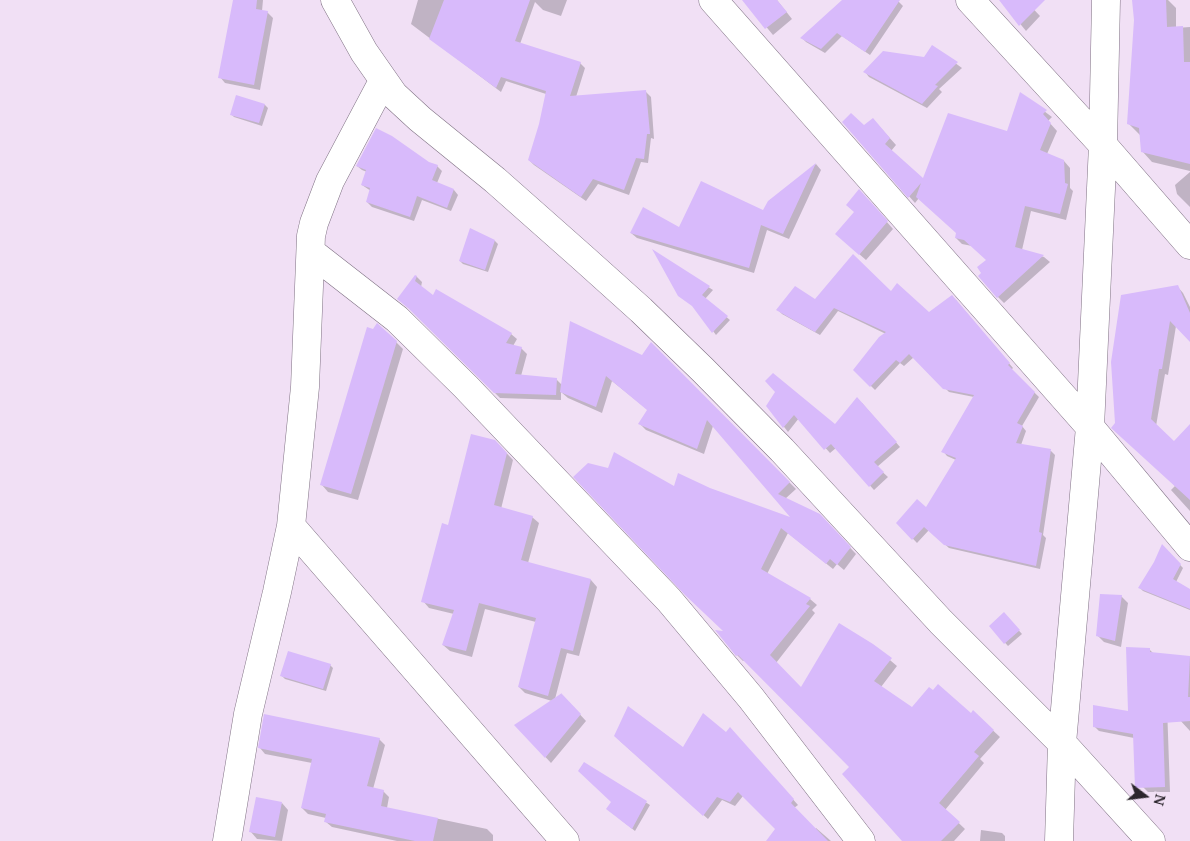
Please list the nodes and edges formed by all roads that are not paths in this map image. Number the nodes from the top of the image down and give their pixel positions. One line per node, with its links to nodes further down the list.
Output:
1 (336, 0): 5 (street)
2 (713, 0): 9 (street)
3 (970, 0): 6 (street)
4 (1106, 0): 6 (street)
5 (383, 81): 8 (street); 12 (street)
6 (1103, 146): 7 (street); 9 (street)
7 (1190, 245)
8 (311, 252): 10 (street); 15 (street)
9 (1090, 427): 11 (street); 12 (street)
10 (290, 526): 13 (street); 14 (street)
11 (1190, 547)
12 (1062, 743): 16 (street); 17 (street)
13 (227, 841)
14 (565, 841)
15 (861, 841)
16 (1059, 841)
17 (1151, 841)

